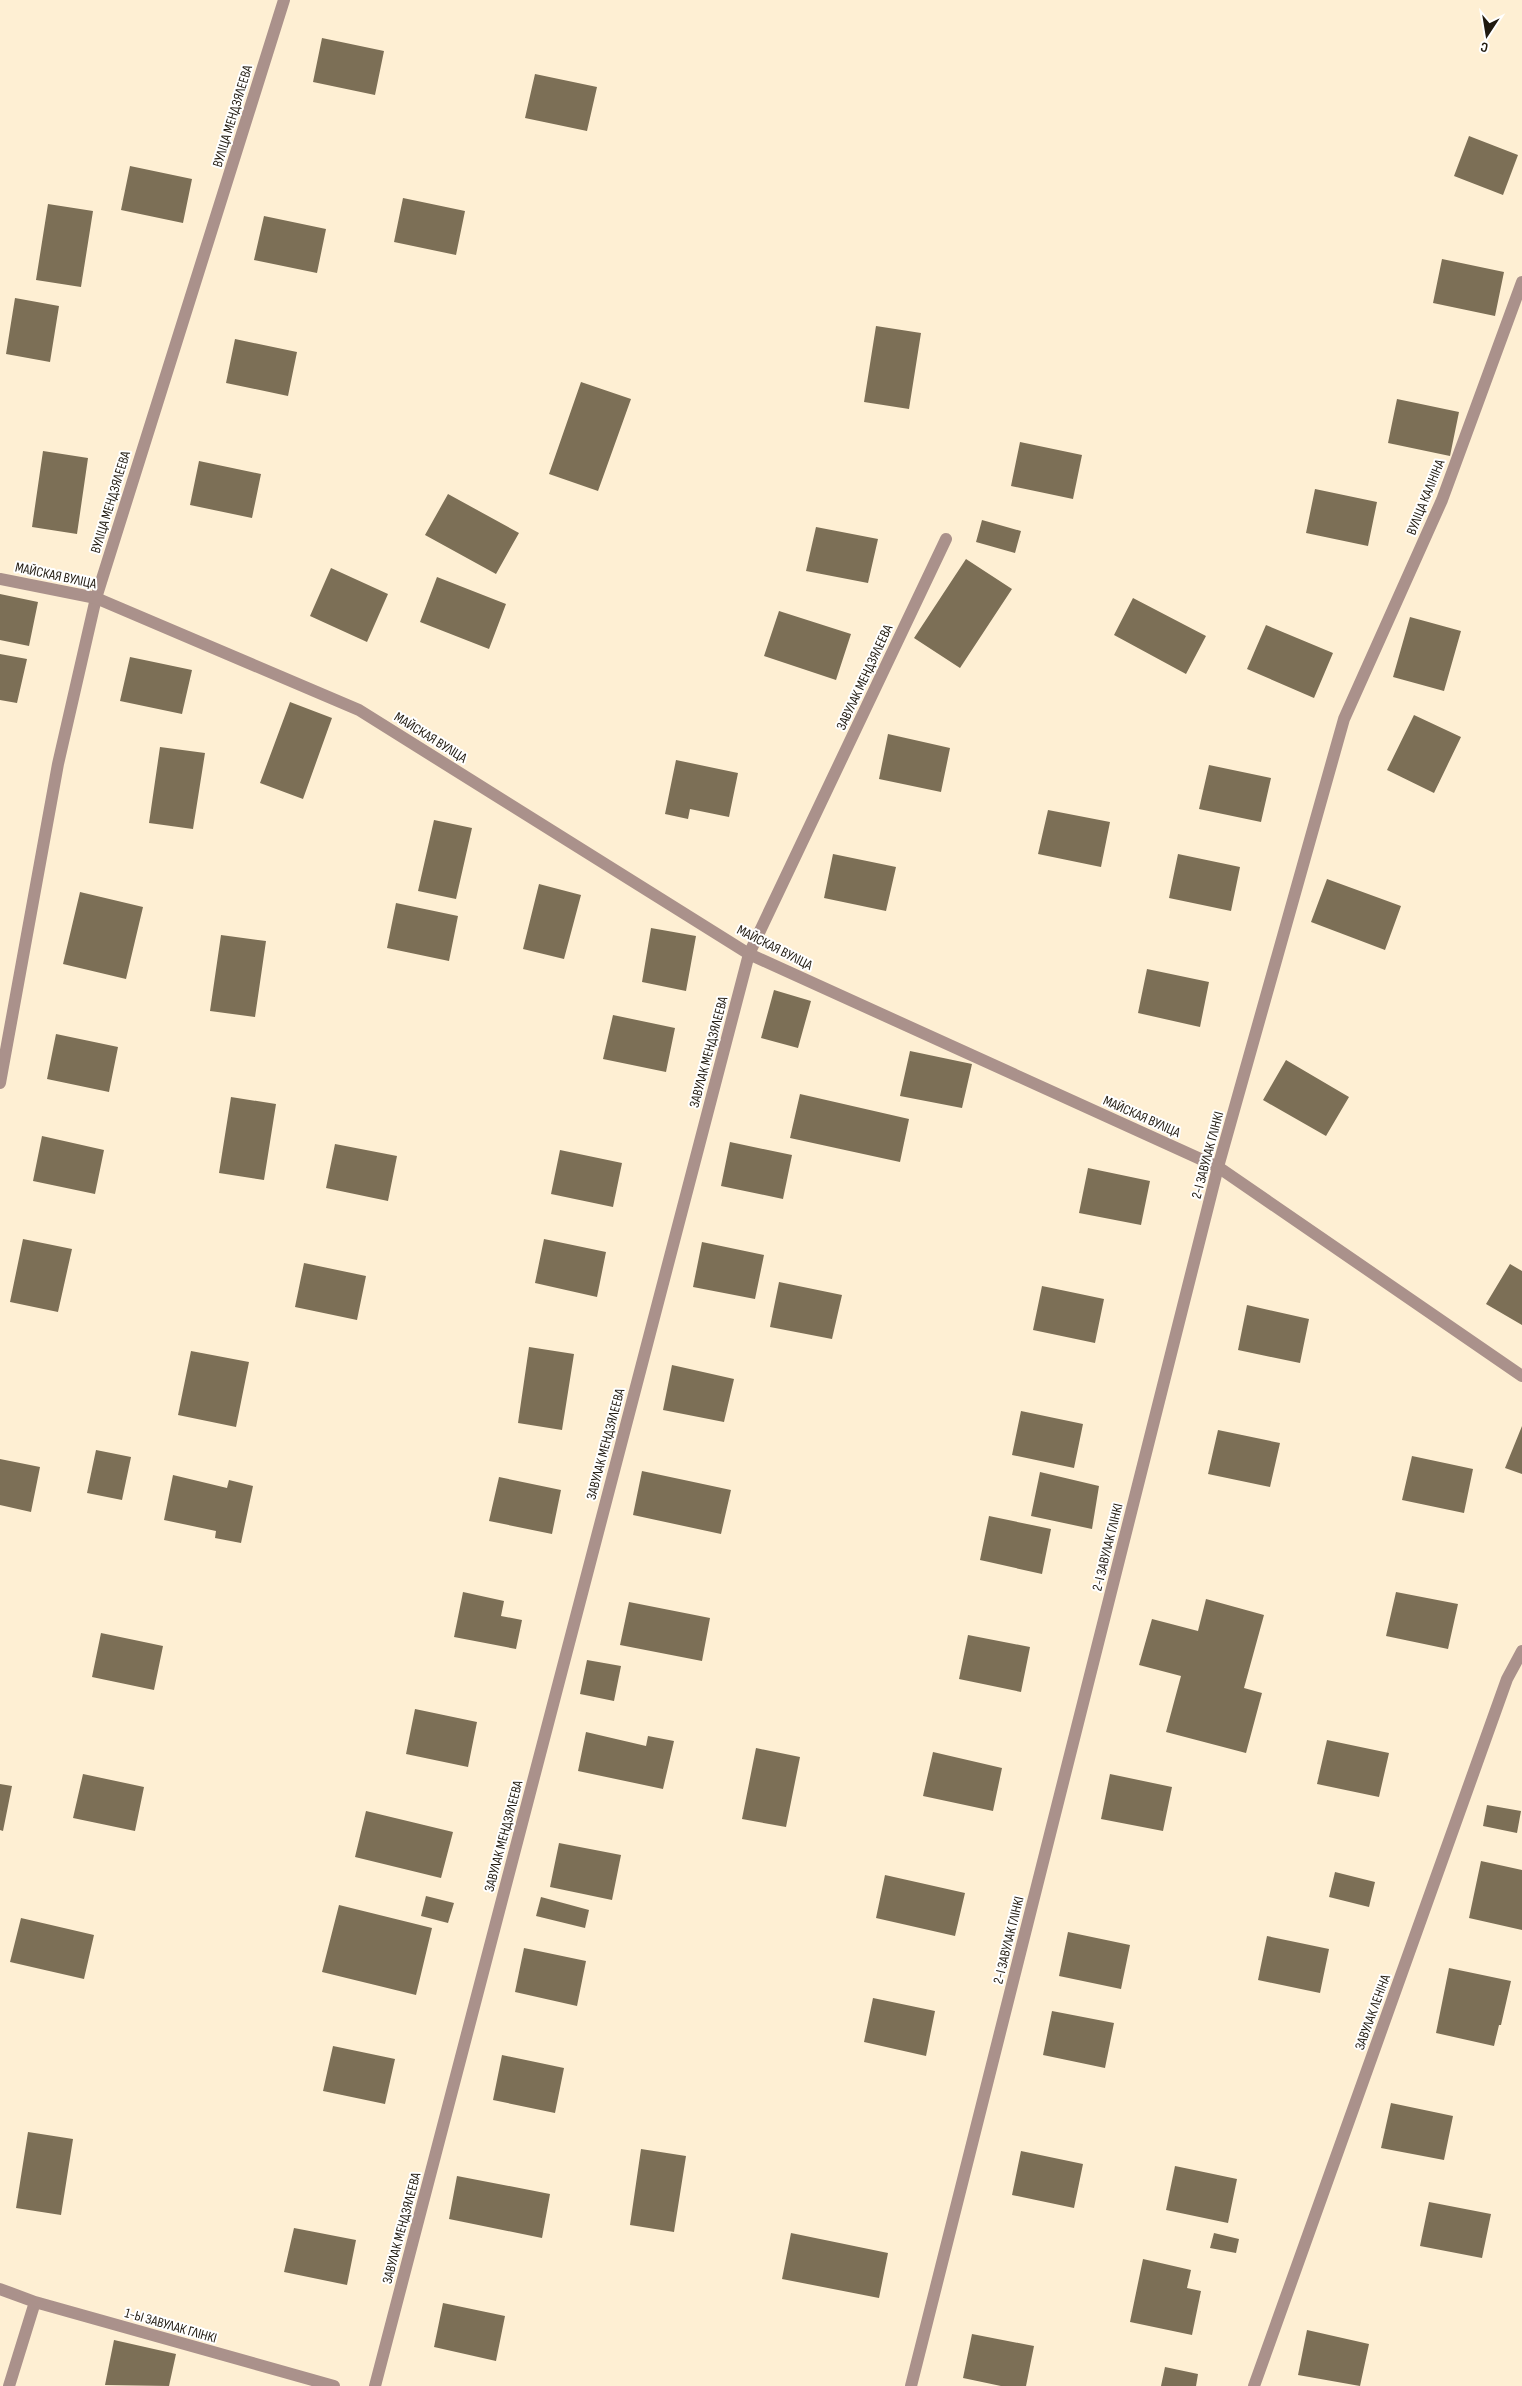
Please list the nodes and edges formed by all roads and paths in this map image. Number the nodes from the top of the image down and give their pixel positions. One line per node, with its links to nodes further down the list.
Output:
1 (284, 0): 5 (street, ВУЛІЦА МЕНДЗЯЛЕЕВА)
2 (1522, 282): 6 (street, ВУЛІЦА КАЛІНІНА)
3 (946, 539): 7 (street, ЗАВУЛАК МЕНДЗЯЛЕЕВА)
4 (0, 579): 5 (street, МАЙСКАЯ ВУЛІЦА)
5 (96, 598): 7 (street, МАЙСКАЯ ВУЛІЦА); 8 (street, ВУЛІЦА МЕНДЗЯЛЕЕВА)
6 (1344, 719): 9 (street, 2-І ЗАВУЛАК ГЛІНКІ)
7 (749, 954): 9 (street, МАЙСКАЯ ВУЛІЦА); 16 (street, ЗАВУЛАК МЕНДЗЯЛЕЕВА)
8 (0, 1084)
9 (1218, 1167): 10 (street, МАЙСКАЯ ВУЛІЦА); 17 (street, 2-І ЗАВУЛАК ГЛІНКІ)
10 (1522, 1376)
11 (1522, 1651): 18 (street, ЗАВУЛАК ЛЕНІНА)
12 (0, 2289): 13 (street, 1-Ы ЗАВУЛАК ГЛІНКІ)
13 (36, 2302): 14 (street); 15 (street, 1-Ы ЗАВУЛАК ГЛІНКІ)
14 (9, 2386)
15 (334, 2386)
16 (375, 2386)
17 (910, 2386)
18 (1254, 2386)

